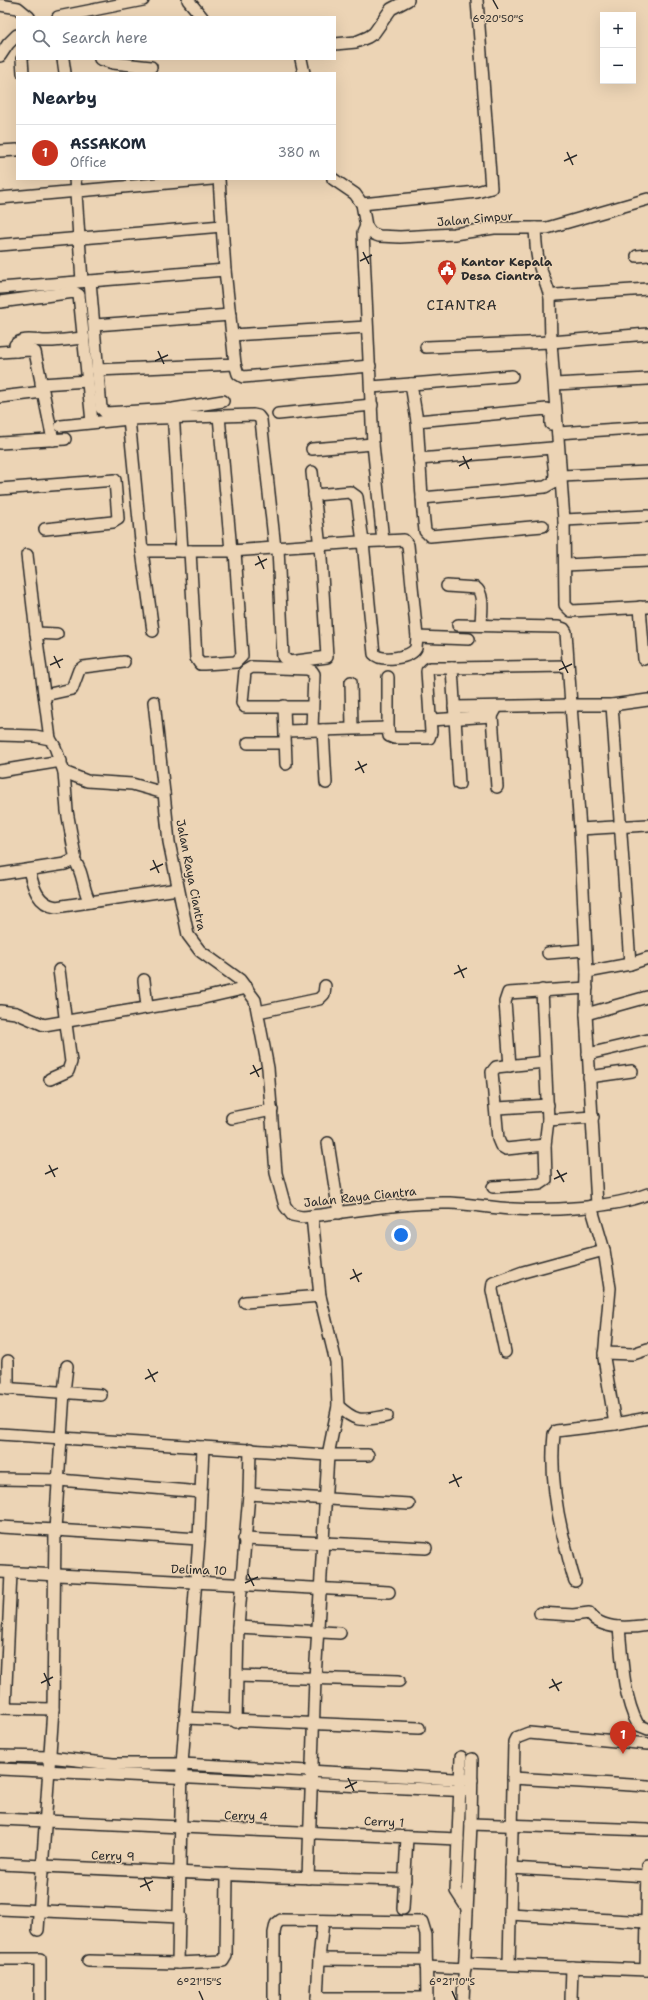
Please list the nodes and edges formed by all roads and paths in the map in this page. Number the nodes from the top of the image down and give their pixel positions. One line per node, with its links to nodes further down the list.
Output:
1 (143, 0): 8 (street)
2 (188, 0): 9 (street)
3 (408, 0): 5 (street)
4 (477, 0): 30 (street)
5 (390, 4): 11 (street)
6 (0, 5): 7 (street)
7 (18, 12)
8 (79, 16)
9 (201, 16)
10 (16, 36): 12 (street)
11 (336, 44)
12 (0, 56)
13 (22, 60): 18 (street)
14 (63, 60): 19 (street)
15 (103, 60): 17 (street)
16 (301, 60): 20 (street)
17 (151, 67)
18 (23, 72)
19 (65, 72)
20 (304, 72)
21 (16, 150): 22 (street)
22 (0, 151)
23 (75, 180): 27 (street)
24 (201, 180): 27 (street)
25 (219, 180): 31 (street)
26 (335, 180): 30 (street)
27 (76, 191): 28 (street); 34 (street)
28 (0, 198)
29 (648, 199): 33 (street, Jalan Simpur)
30 (362, 204): 32 (street)
31 (222, 226): 34 (street); 36 (street)
32 (366, 226): 33 (street, Jalan Simpur); 43 (street)
33 (535, 228): 40 (street)
34 (80, 237): 35 (street); 37 (street)
35 (0, 245)
36 (225, 270): 37 (street); 42 (street)
37 (86, 281): 38 (street); 44 (street)
38 (0, 288)
39 (648, 289): 40 (street)
40 (550, 297): 47 (street)
41 (0, 302): 44 (street)
42 (230, 315): 44 (street); 46 (street)
43 (367, 327): 46 (street); 52 (street)
44 (89, 330): 49 (street); 53 (street); 56 (street)
45 (648, 334): 47 (street)
46 (232, 335): 51 (street)
47 (551, 342): 48 (street); 58 (street)
48 (426, 348)
49 (16, 351): 50 (street); 60 (street)
50 (0, 352)
51 (235, 364): 52 (street); 53 (street)
52 (370, 366): 59 (street)
53 (98, 370): 64 (street)
54 (512, 376): 57 (street)
55 (648, 379): 58 (street)
56 (88, 381): 60 (street); 69 (street)
57 (411, 384): 59 (street); 68 (street)
58 (555, 384): 72 (street)
59 (371, 387): 63 (street)
60 (42, 388): 61 (street); 74 (street)
61 (0, 397)
62 (223, 401): 64 (street)
63 (372, 405): 65 (street); 76 (street)
64 (173, 413): 66 (street); 67 (street); 95 (street)
65 (278, 414)
66 (219, 416): 93 (street); 96 (street)
67 (129, 419): 69 (street); 94 (street)
68 (417, 421): 77 (street); 79 (street)
69 (92, 422): 70 (street)
70 (61, 426)
71 (648, 427): 72 (street)
72 (558, 433): 82 (street)
73 (64, 439): 74 (street)
74 (53, 440): 75 (street)
75 (0, 443)
76 (373, 444): 78 (street); 90 (street)
77 (552, 448): 79 (street); 85 (street)
78 (312, 449)
79 (419, 459): 85 (street)
80 (312, 472): 84 (street)
81 (648, 472): 82 (street)
82 (561, 476): 87 (street)
83 (0, 489): 89 (street)
84 (314, 496): 91 (street); 92 (street)
85 (422, 498): 88 (street)
86 (648, 516): 87 (street)
87 (564, 520): 99 (street)
88 (543, 526)
89 (45, 528)
90 (383, 541): 91 (street); 107 (street)
91 (364, 542): 92 (street); 107 (street)
92 (320, 544): 93 (street); 93 (street)
93 (277, 548): 96 (street)
94 (142, 551): 95 (street); 104 (street)
95 (186, 551): 96 (street); 96 (street)
96 (233, 551)
97 (26, 556): 105 (street)
98 (648, 561): 99 (street)
99 (565, 565): 101 (street)
100 (447, 586): 103 (street)
101 (644, 607): 109 (street)
102 (458, 625): 103 (street)
103 (481, 625): 111 (street)
104 (153, 630)
105 (36, 633): 106 (street); 115 (street)
106 (57, 634)
107 (417, 637): 108 (street)
108 (469, 639)
109 (644, 659)
110 (124, 662): 115 (street)
111 (568, 666): 112 (street); 118 (street)
112 (452, 668): 122 (street); 124 (street)
113 (388, 676): 127 (street)
114 (351, 682): 126 (street)
115 (45, 695): 131 (street)
116 (648, 700): 119 (street)
117 (154, 702): 141 (street, Jalan Raya Ciantra)
118 (570, 705): 119 (street); 123 (street); 144 (street)
119 (612, 705): 143 (street)
120 (284, 706): 121 (street); 121 (street); 129 (street)
121 (312, 707): 128 (street)
122 (454, 707): 123 (street); 125 (street)
123 (495, 712): 125 (street); 140 (street)
124 (431, 720): 125 (street); 127 (street)
125 (454, 720): 139 (street)
126 (352, 728): 127 (street); 128 (street)
127 (388, 728)
128 (317, 730): 129 (street); 138 (street)
129 (286, 731): 133 (street)
130 (0, 735): 131 (street)
131 (50, 739): 134 (street)
132 (248, 742): 133 (street)
133 (285, 743): 135 (street)
134 (61, 761): 136 (street); 137 (street)
135 (286, 764)
136 (0, 771)
137 (64, 772): 141 (street); 145 (street)
138 (326, 783)
139 (459, 784)
140 (497, 787)
141 (164, 792): 148 (street, Jalan Raya Ciantra)
142 (648, 825): 143 (street)
143 (621, 827): 144 (street); 153 (street)
144 (580, 829): 150 (street)
145 (74, 860): 146 (street); 149 (street)
146 (29, 870): 147 (street); 149 (street)
147 (0, 874)
148 (178, 889): 149 (street); 158 (street, Jalan Raya Ciantra)
149 (90, 902)
150 (586, 950): 151 (street); 155 (street)
151 (548, 953)
152 (648, 958): 153 (street)
153 (630, 964): 155 (street)
154 (59, 970): 166 (street)
155 (587, 972): 159 (street)
156 (144, 980): 162 (street)
157 (325, 986): 164 (street)
158 (247, 988): 162 (street); 164 (street, Jalan Raya Ciantra)
159 (587, 988): 160 (street); 165 (street)
160 (542, 990): 169 (street); 170 (street)
161 (647, 997): 165 (street)
162 (147, 1007): 166 (street)
163 (0, 1011): 166 (street)
164 (258, 1012): 176 (street, Jalan Raya Ciantra)
165 (586, 1014): 168 (street)
166 (65, 1023): 173 (street)
167 (648, 1040): 168 (street)
168 (588, 1054): 172 (street)
169 (545, 1062): 170 (street); 174 (street)
170 (510, 1066): 175 (street)
171 (632, 1071): 172 (street)
172 (589, 1077): 177 (street)
173 (50, 1079)
174 (548, 1105): 175 (street); 179 (street)
175 (497, 1108): 181 (street)
176 (272, 1110): 178 (street); 186 (street, Jalan Raya Ciantra)
177 (593, 1117): 179 (street); 184 (street)
178 (232, 1118)
179 (548, 1120): 181 (street)
180 (328, 1143): 185 (street)
181 (545, 1145): 182 (street)
182 (493, 1187)
183 (648, 1194): 184 (street, Jalan Raya Ciantra)
184 (594, 1205): 185 (street, Jalan Raya Ciantra); 187 (street)
185 (339, 1213): 186 (street, Jalan Raya Ciantra)
186 (312, 1216): 188 (street)
187 (604, 1250): 191 (street); 192 (street)
188 (320, 1296): 189 (street); 198 (street)
189 (245, 1302)
190 (648, 1350): 192 (street)
191 (505, 1352)
192 (604, 1353): 201 (street)
193 (8, 1361): 195 (street)
194 (67, 1366): 196 (street)
195 (4, 1389): 196 (street)
196 (64, 1392): 197 (street); 203 (street)
197 (101, 1395)
198 (338, 1406): 199 (street); 206 (street)
199 (387, 1416)
200 (648, 1418): 201 (street)
201 (615, 1424): 222 (street)
202 (0, 1434): 203 (street)
203 (62, 1437): 204 (street); 209 (street)
204 (203, 1447): 205 (street); 210 (street)
205 (250, 1449): 206 (street); 211 (street)
206 (328, 1455): 207 (street); 212 (street)
207 (368, 1455)
208 (0, 1479): 209 (street)
209 (59, 1480): 210 (street); 215 (street)
210 (201, 1492): 216 (street)
211 (249, 1494): 212 (street); 217 (street)
212 (326, 1498): 213 (street); 218 (street)
213 (409, 1504)
214 (0, 1527): 215 (street)
215 (55, 1530): 216 (street); 221 (street)
216 (199, 1539): 223 (street)
217 (244, 1539): 218 (street); 224 (street)
218 (323, 1544): 219 (street); 225 (street)
219 (426, 1548)
220 (6, 1573): 221 (street, Delima 10); 228 (street)
221 (56, 1574): 223 (street, Delima 10); 239 (street)
222 (576, 1581)
223 (195, 1583): 224 (street, Delima 10); 240 (street)
224 (243, 1584): 225 (street, Delima 10); 230 (street)
225 (321, 1588): 226 (street, Delima 10); 232 (street)
226 (389, 1592)
227 (540, 1614): 231 (street)
228 (4, 1618): 234 (street)
229 (648, 1625): 231 (street)
230 (238, 1627): 232 (street); 235 (street)
231 (619, 1627): 244 (street)
232 (318, 1632): 233 (street); 236 (street)
233 (340, 1633)
234 (4, 1663): 238 (street)
235 (237, 1676): 236 (street); 241 (street)
236 (315, 1679): 237 (street); 242 (street)
237 (399, 1681)
238 (3, 1708): 239 (street)
239 (53, 1709): 247 (street)
240 (185, 1718): 241 (street); 249 (street)
241 (236, 1722): 242 (street)
242 (314, 1724): 243 (street); 251 (street)
243 (419, 1728)
244 (648, 1729)
245 (648, 1744): 254 (street)
246 (0, 1756): 247 (street)
247 (49, 1757): 249 (street); 252 (street)
248 (467, 1758): 255 (street)
249 (182, 1764): 251 (street); 253 (street)
250 (0, 1769): 252 (street)
251 (312, 1770): 255 (street); 256 (street)
252 (50, 1771): 253 (street); 260 (street)
253 (182, 1778): 256 (street); 262 (street)
254 (514, 1778): 257 (street); 263 (street)
255 (466, 1779): 258 (street)
256 (311, 1784): 258 (street); 265 (street)
257 (648, 1786)
258 (466, 1791): 261 (street); 267 (street)
259 (0, 1819): 260 (street, Cerry 4)
260 (47, 1821): 262 (street, Cerry 4); 269 (street)
261 (471, 1824): 263 (street); 276 (street)
262 (182, 1826): 265 (street, Cerry 4); 271 (street)
263 (513, 1826): 264 (street); 270 (street)
264 (648, 1830)
265 (309, 1832): 266 (street, Cerry 1); 274 (street)
266 (407, 1837): 267 (street, Cerry 1); 275 (street)
267 (458, 1839): 276 (street)
268 (0, 1864): 269 (street, Cerry 9)
269 (43, 1866): 271 (street, Cerry 9); 279 (street)
270 (511, 1868): 272 (street); 280 (street)
271 (181, 1872): 273 (street, Cerry 9); 281 (street)
272 (648, 1872): 283 (street)
273 (227, 1874): 274 (street, Cerry 9); 288 (street)
274 (308, 1878): 275 (street, Cerry 9)
275 (405, 1880): 278 (street)
276 (466, 1907): 291 (street)
277 (0, 1908): 279 (street)
278 (403, 1908)
279 (40, 1909): 281 (street); 284 (street)
280 (510, 1914): 283 (street); 290 (street)
281 (180, 1917): 288 (street)
282 (323, 1921): 286 (street); 289 (street); 297 (street)
283 (646, 1922): 293 (street)
284 (38, 1930)
285 (0, 1959): 296 (street)
286 (319, 1959): 289 (street); 294 (street)
287 (88, 1961): 288 (street)
288 (178, 1963)
289 (426, 1964): 291 (street); 295 (street)
290 (509, 1964): 291 (street); 292 (street)
291 (462, 1967): 298 (street)
292 (572, 1967): 293 (street); 299 (street)
293 (647, 1970)
294 (317, 1999): 295 (street)
295 (427, 1999)
296 (40, 2000)
297 (274, 2000)
298 (463, 2000)
299 (570, 2000)

